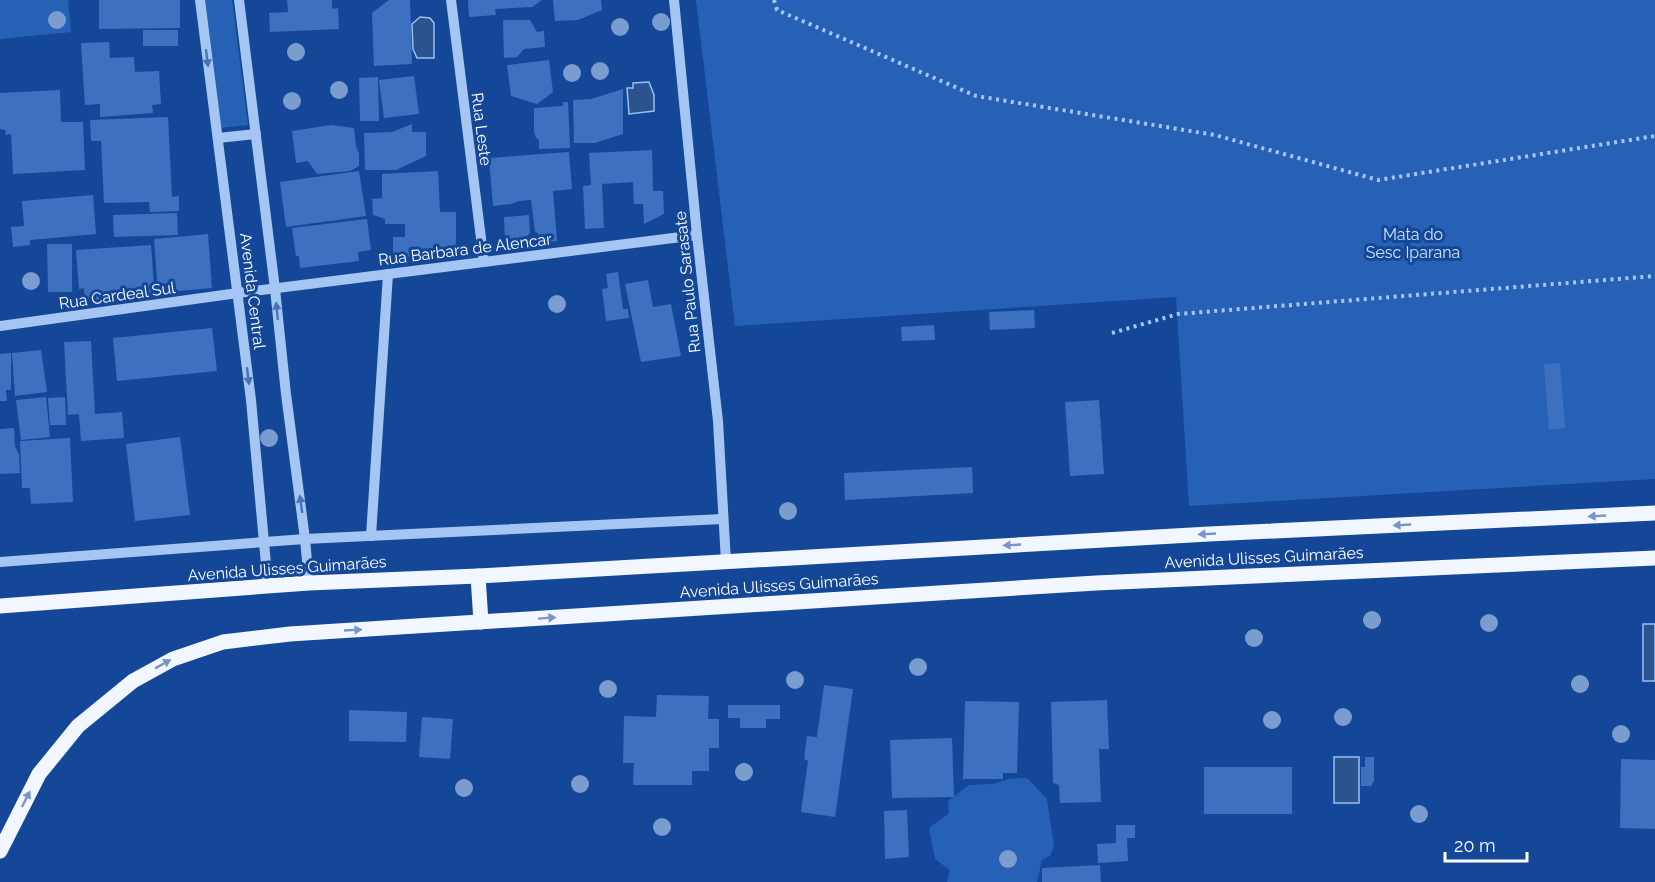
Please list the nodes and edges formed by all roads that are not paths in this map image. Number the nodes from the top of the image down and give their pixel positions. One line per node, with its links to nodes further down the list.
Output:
1 (200, 0): 6 (street, Avenida Central, one-way to 6)
2 (239, 0): 5 (street, Avenida Central)
3 (451, 0): 8 (street, Rua Leste)
4 (674, 0): 7 (street, Rua Paulo Sarasate)
5 (256, 134): 6 (street); 10 (street, Avenida Central)
6 (218, 138): 11 (street, Avenida Central)
7 (697, 235): 8 (street, Rua Barbara de Alencar); 14 (street, Rua Paulo Sarasate)
8 (484, 262): 9 (street, Rua Barbara de Alencar)
9 (388, 274): 10 (street, Rua Barbara de Alencar); 15 (street)
10 (275, 289): 11 (street, Rua Barbara de Alencar); 16 (street, Avenida Central, one-way to 10)
11 (238, 293): 12 (street, Rua Cardeal Sul); 17 (street, Avenida Central, one-way to 17)
12 (0, 326)
13 (1655, 513): 20 (main road, Avenida Ulisses Guimarães, one-way to 20)
14 (723, 519): 15 (street); 20 (street, Rua Paulo Sarasate)
15 (370, 536): 16 (street)
16 (305, 539): 17 (street); 22 (street, Avenida Central)
17 (264, 542): 19 (street); 23 (street, Avenida Central)
18 (1655, 558): 25 (main road, Avenida Ulisses Guimarães, one-way to 18)
19 (0, 562)
20 (726, 562): 21 (main road, Avenida Ulisses Guimarães)
21 (478, 576): 22 (main road, Avenida Ulisses Guimarães); 25 (main road)
22 (309, 583): 23 (main road, Avenida Ulisses Guimarães)
23 (268, 586): 24 (main road, Avenida Ulisses Guimarães)
24 (0, 606)
25 (481, 622): 26 (main road, Avenida Ulisses Guimarães, one-way to 25)
26 (0, 851)

